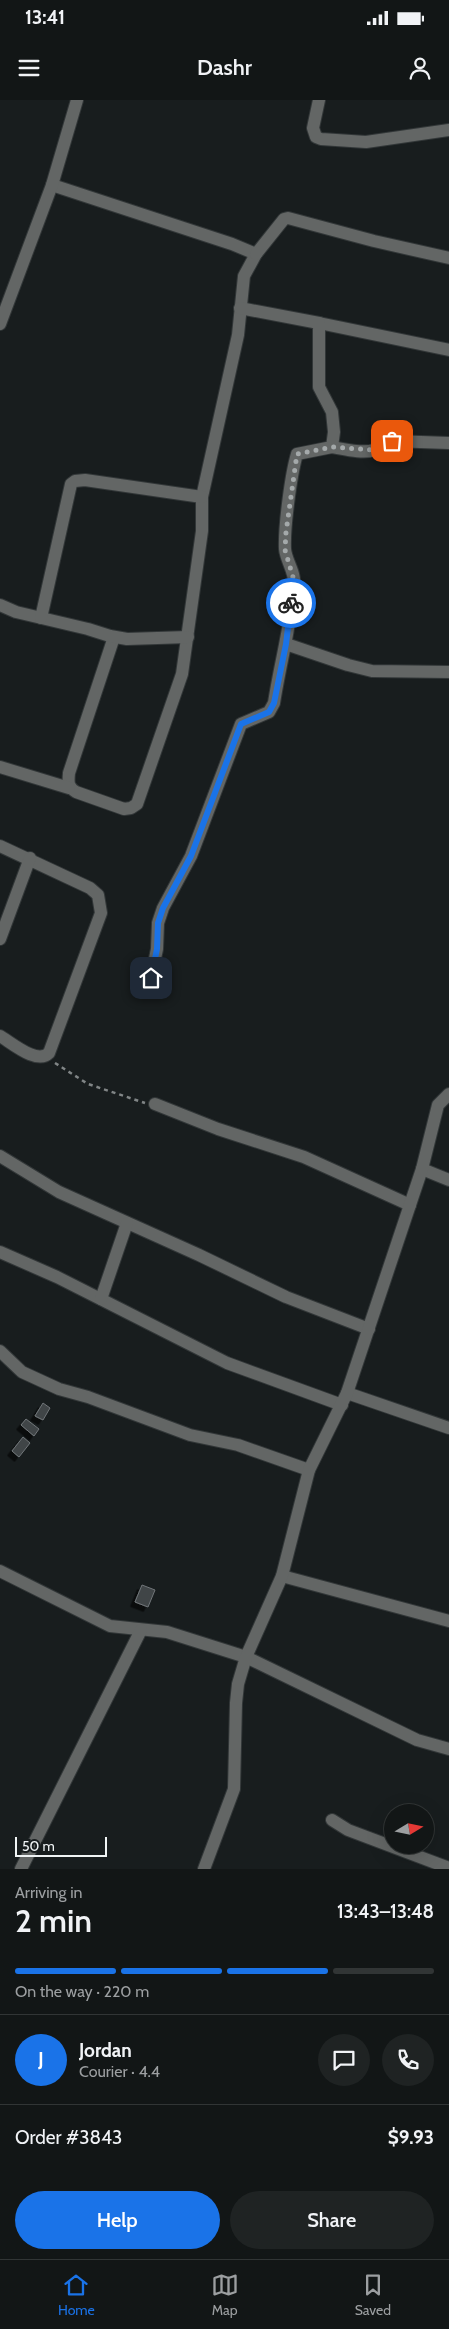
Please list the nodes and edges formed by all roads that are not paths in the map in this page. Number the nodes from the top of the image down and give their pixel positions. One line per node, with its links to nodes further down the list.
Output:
1 (77, 100): 4 (street)
2 (319, 100): 3 (street)
3 (449, 130)
4 (52, 185): 5 (street); 7 (street)
5 (256, 254): 6 (street); 8 (street)
6 (449, 258)
7 (5, 295): 10 (street)
8 (240, 308): 9 (street); 14 (street)
9 (319, 323): 11 (street); 13 (street)
10 (0, 324)
11 (449, 350)
12 (449, 443): 13 (street)
13 (332, 447): 19 (street)
14 (202, 497): 16 (street); 18 (street)
15 (0, 605): 16 (street)
16 (41, 618): 17 (street)
17 (114, 637): 18 (street); 22 (street)
18 (188, 637): 22 (street)
19 (286, 644): 20 (street); 26 (street)
20 (449, 672)
21 (0, 767): 22 (street)
22 (69, 788)
23 (0, 846): 24 (street)
24 (30, 858): 25 (street); 27 (street)
25 (0, 939)
26 (148, 992)
27 (0, 1036)
28 (449, 1094): 31 (street)
29 (155, 1104): 33 (street)
30 (0, 1156): 34 (street)
31 (422, 1169): 32 (street); 33 (street)
32 (449, 1180)
33 (410, 1205): 37 (street)
34 (127, 1222): 36 (street); 37 (street)
35 (0, 1252): 36 (street)
36 (101, 1299): 39 (street)
37 (369, 1329): 39 (street)
38 (0, 1351): 41 (street)
39 (344, 1399): 40 (street); 41 (street)
40 (449, 1428)
41 (309, 1470): 43 (street)
42 (0, 1571): 45 (street)
43 (282, 1576): 44 (street); 46 (street)
44 (449, 1621)
45 (141, 1630): 46 (street); 50 (street)
46 (246, 1657): 47 (street); 51 (street)
47 (449, 1749)
48 (332, 1820): 49 (street)
49 (449, 1868)
50 (21, 1869)
51 (204, 1869)

